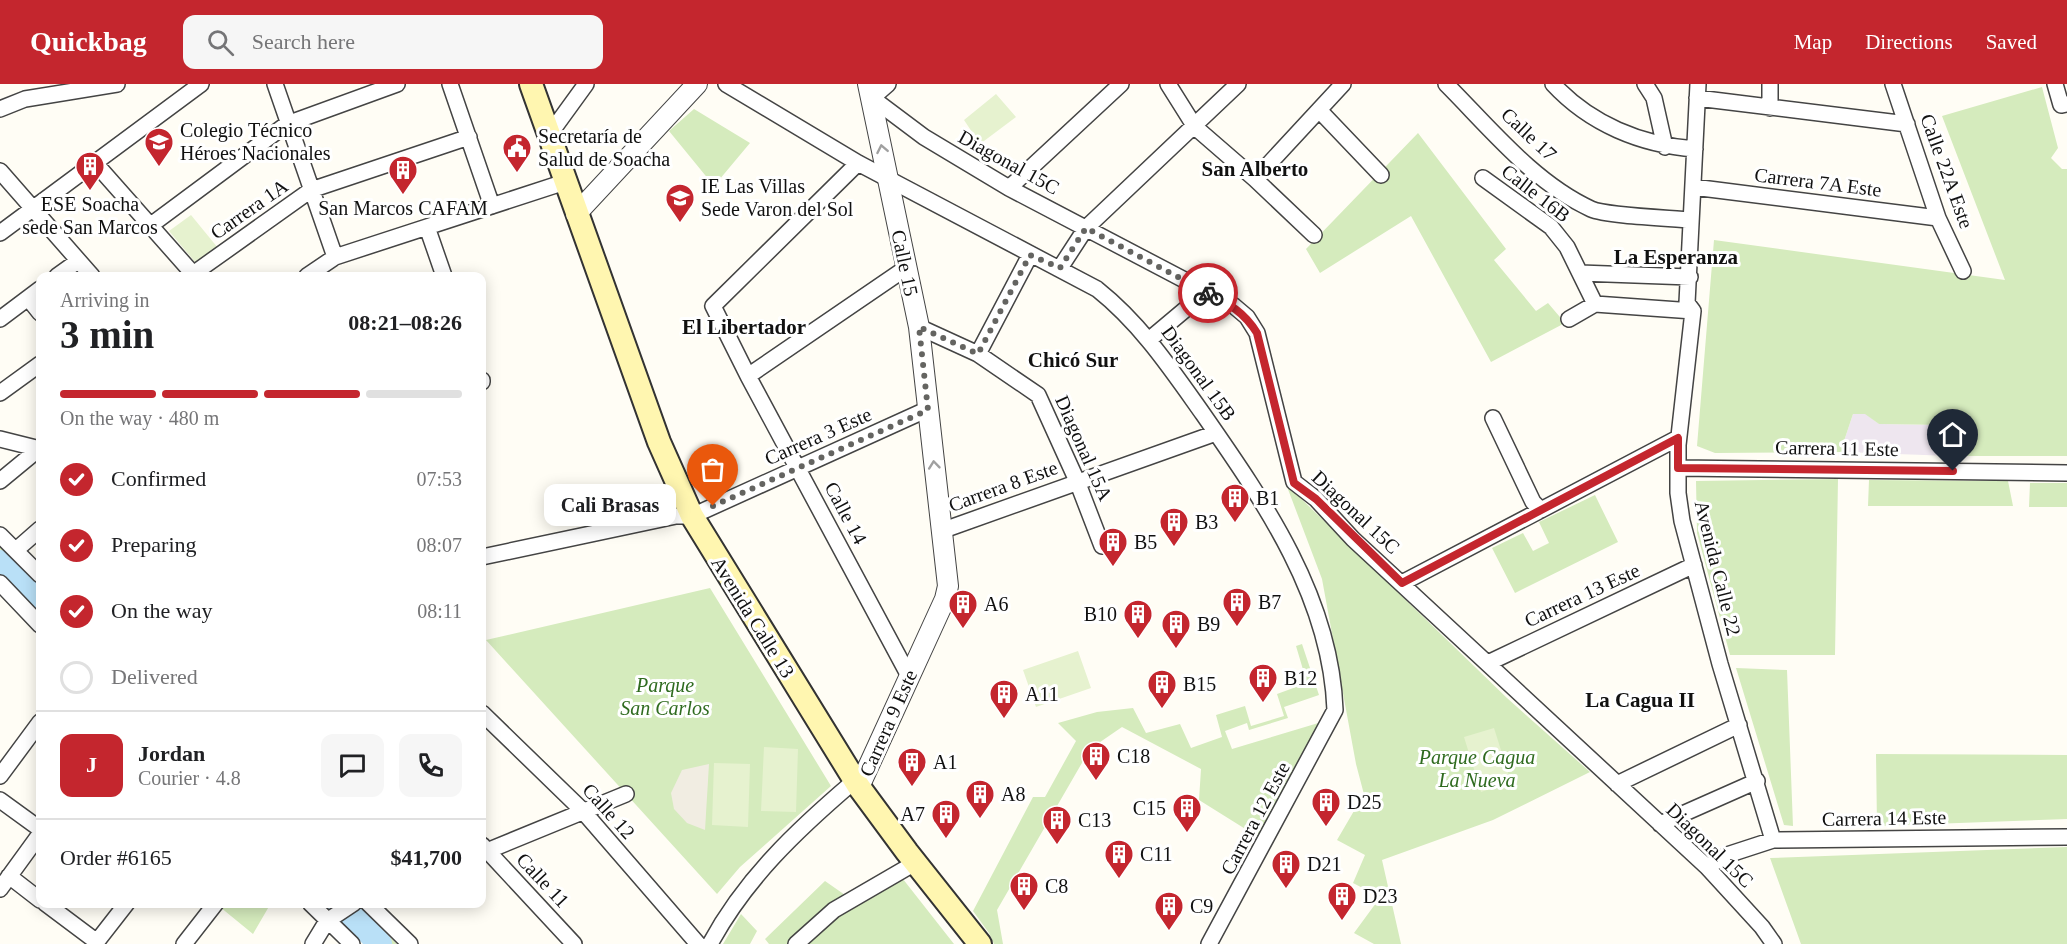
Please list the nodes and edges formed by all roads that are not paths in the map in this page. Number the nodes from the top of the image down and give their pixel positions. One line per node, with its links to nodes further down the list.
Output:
1 (117, 84): 25 (street)
2 (201, 84): 34 (street)
3 (275, 84): 27 (street)
4 (397, 84): 27 (street)
5 (450, 84): 31 (street)
6 (531, 84): 30 (main road, Avenida Calle 13)
7 (586, 84): 30 (street)
8 (697, 84): 47 (street)
9 (726, 84): 35 (street, Diagonal 15B)
10 (888, 84): 21 (street)
11 (1122, 84): 43 (street)
12 (1168, 84): 29 (street)
13 (1238, 84): 29 (street)
14 (1343, 84): 26 (street)
15 (1446, 84): 49 (street, Calle 17)
16 (1553, 84): 32 (street)
17 (1645, 84): 32 (street)
18 (1770, 84): 24 (street)
19 (1893, 84): 28 (street, Calle 22A Este)
20 (2055, 84): 23 (street)
21 (870, 91): 39 (street, Calle 15, one-way to 21); 43 (street, Diagonal 15C)
22 (1698, 91): 24 (street); 33 (street, Avenida Calle 22)
23 (2064, 104)
24 (1770, 108): 28 (street)
25 (0, 110)
26 (1318, 110): 37 (street); 40 (street)
27 (287, 124): 44 (street); 50 (street)
28 (1908, 124): 48 (street, Calle 22A Este)
29 (1195, 127): 40 (street); 52 (street)
30 (549, 135): 41 (main road, Avenida Calle 13)
31 (469, 137): 44 (street, Carrera 1A); 45 (street)
32 (1665, 147): 33 (street)
33 (1695, 149): 42 (street, Avenida Calle 22)
34 (95, 163): 46 (street); 50 (street)
35 (858, 163): 39 (street, Diagonal 15B); 79 (street, Calle 14)
36 (0, 171): 46 (street)
37 (1381, 175)
38 (1483, 178): 67 (street, Calle 16B)
39 (887, 179): 55 (street, Diagonal 15B); 58 (street, Calle 15)
40 (1255, 179): 54 (street)
41 (565, 182): 45 (street); 47 (main road, Avenida Calle 13)
42 (1693, 187): 48 (street, Carrera 7A Este); 49 (street, Avenida Calle 22)
43 (1009, 188): 52 (street, Diagonal 15C)
44 (312, 190): 56 (street); 64 (street, Carrera 1A)
45 (492, 206): 51 (street)
46 (33, 208): 53 (street); 57 (street)
47 (576, 214): 94 (main road, Avenida Calle 13)
48 (1938, 218): 60 (street, Calle 22A Este)
49 (1691, 220): 68 (street, Avenida Calle 22)
50 (151, 225): 63 (street)
51 (427, 227): 56 (street); 66 (street)
52 (1086, 228): 59 (street); 69 (street, Diagonal 15C)
53 (0, 233)
54 (1314, 235)
55 (1030, 255): 59 (street, Diagonal 15B); 77 (street)
56 (335, 257): 65 (street)
57 (78, 261): 61 (street); 62 (street)
58 (906, 268): 75 (street, Calle 15); 79 (street)
59 (1060, 268): 76 (street, Diagonal 15B)
60 (1963, 271)
61 (63, 272)
62 (88, 272)
63 (191, 272)
64 (198, 272)
65 (313, 272)
66 (443, 272)
67 (1580, 273): 68 (street); 71 (street, Calle 16B)
68 (1690, 277): 72 (street, Avenida Calle 22)
69 (1206, 292): 76 (street); 103 (street, Diagonal 15C)
70 (34, 293): 73 (street)
71 (1595, 304): 72 (street); 74 (street)
72 (1693, 311): 85 (street, Avenida Calle 22)
73 (0, 319)
74 (1569, 319)
75 (919, 327): 77 (street, Diagonal 15A); 81 (street, Calle 15)
76 (1150, 339): 83 (street, Diagonal 15B)
77 (978, 354): 92 (street, Diagonal 15A)
78 (36, 367): 80 (street)
79 (748, 376): 88 (street, Calle 14)
80 (0, 393)
81 (928, 410): 88 (street, Carrera 3 Este); 95 (street, Calle 15, one-way to 81)
82 (1492, 418): 93 (street)
83 (1216, 433): 92 (street, Carrera 8 Este); 109 (street, Diagonal 15B)
84 (0, 438): 86 (street)
85 (1678, 438): 89 (street, Avenida Calle 22); 93 (street)
86 (36, 448)
87 (36, 452): 91 (street)
88 (797, 468): 94 (street, Carrera 3 Este); 108 (street, Calle 14)
89 (1678, 468): 90 (street, Carrera 11 Este); 101 (street, Avenida Calle 22)
90 (2067, 473)
91 (0, 481)
92 (1077, 481): 95 (street, Carrera 8 Este); 98 (street, Diagonal 15A)
93 (1541, 510): 103 (street)
94 (692, 516): 100 (street, Carrera 3 Este); 116 (main road, Avenida Calle 13)
95 (941, 531): 105 (street, Calle 15)
96 (36, 532): 99 (street)
97 (0, 535): 99 (street)
98 (1102, 546)
99 (16, 550): 102 (street)
100 (486, 556)
101 (1694, 565): 107 (street, Carrera 13 Este); 111 (street, Avenida Calle 22)
102 (36, 571)
103 (1402, 583): 107 (street, Diagonal 15C)
104 (0, 584): 106 (street)
105 (948, 586): 108 (street, Carrera 9 Este)
106 (36, 621)
107 (1488, 663): 115 (street, Diagonal 15C)
108 (909, 676): 116 (street, Carrera 9 Este)
109 (1335, 710): 148 (street, Carrera 12 Este)
110 (486, 718): 119 (street, Calle 12)
111 (1739, 725): 114 (street, Avenida Calle 22); 115 (street)
112 (36, 727): 113 (street)
113 (0, 776)
114 (1757, 782): 120 (street); 124 (street, Avenida Calle 22)
115 (1617, 784): 120 (street, Diagonal 15C)
116 (859, 787): 127 (main road, Avenida Calle 13); 145 (street, Carrera 9 Este)
117 (626, 794): 119 (street)
118 (0, 800): 121 (street)
119 (582, 810): 125 (street); 144 (street, Calle 12)
120 (1660, 824): 128 (street, Diagonal 15C)
121 (36, 826)
122 (2067, 837): 124 (street, Carrera 14 Este)
123 (36, 839): 129 (street)
124 (1773, 840): 128 (street, Carrera 14 Este)
125 (486, 849)
126 (486, 853): 143 (street, Calle 11)
127 (915, 862): 146 (street); 147 (main road, Avenida Calle 13)
128 (1707, 867): 149 (street, Diagonal 15C)
129 (4, 883): 130 (street)
130 (36, 898)
131 (51, 908): 138 (street)
132 (123, 908): 138 (street)
133 (212, 908): 139 (street)
134 (315, 908): 137 (street)
135 (346, 908): 137 (street)
136 (373, 908): 142 (street)
137 (327, 921): 140 (street); 141 (street)
138 (96, 943)
139 (184, 944)
140 (313, 944)
141 (352, 944)
142 (410, 944)
143 (574, 944)
144 (698, 944)
145 (710, 944)
146 (796, 944)
147 (980, 944)
148 (1209, 944)
149 (1774, 944)

